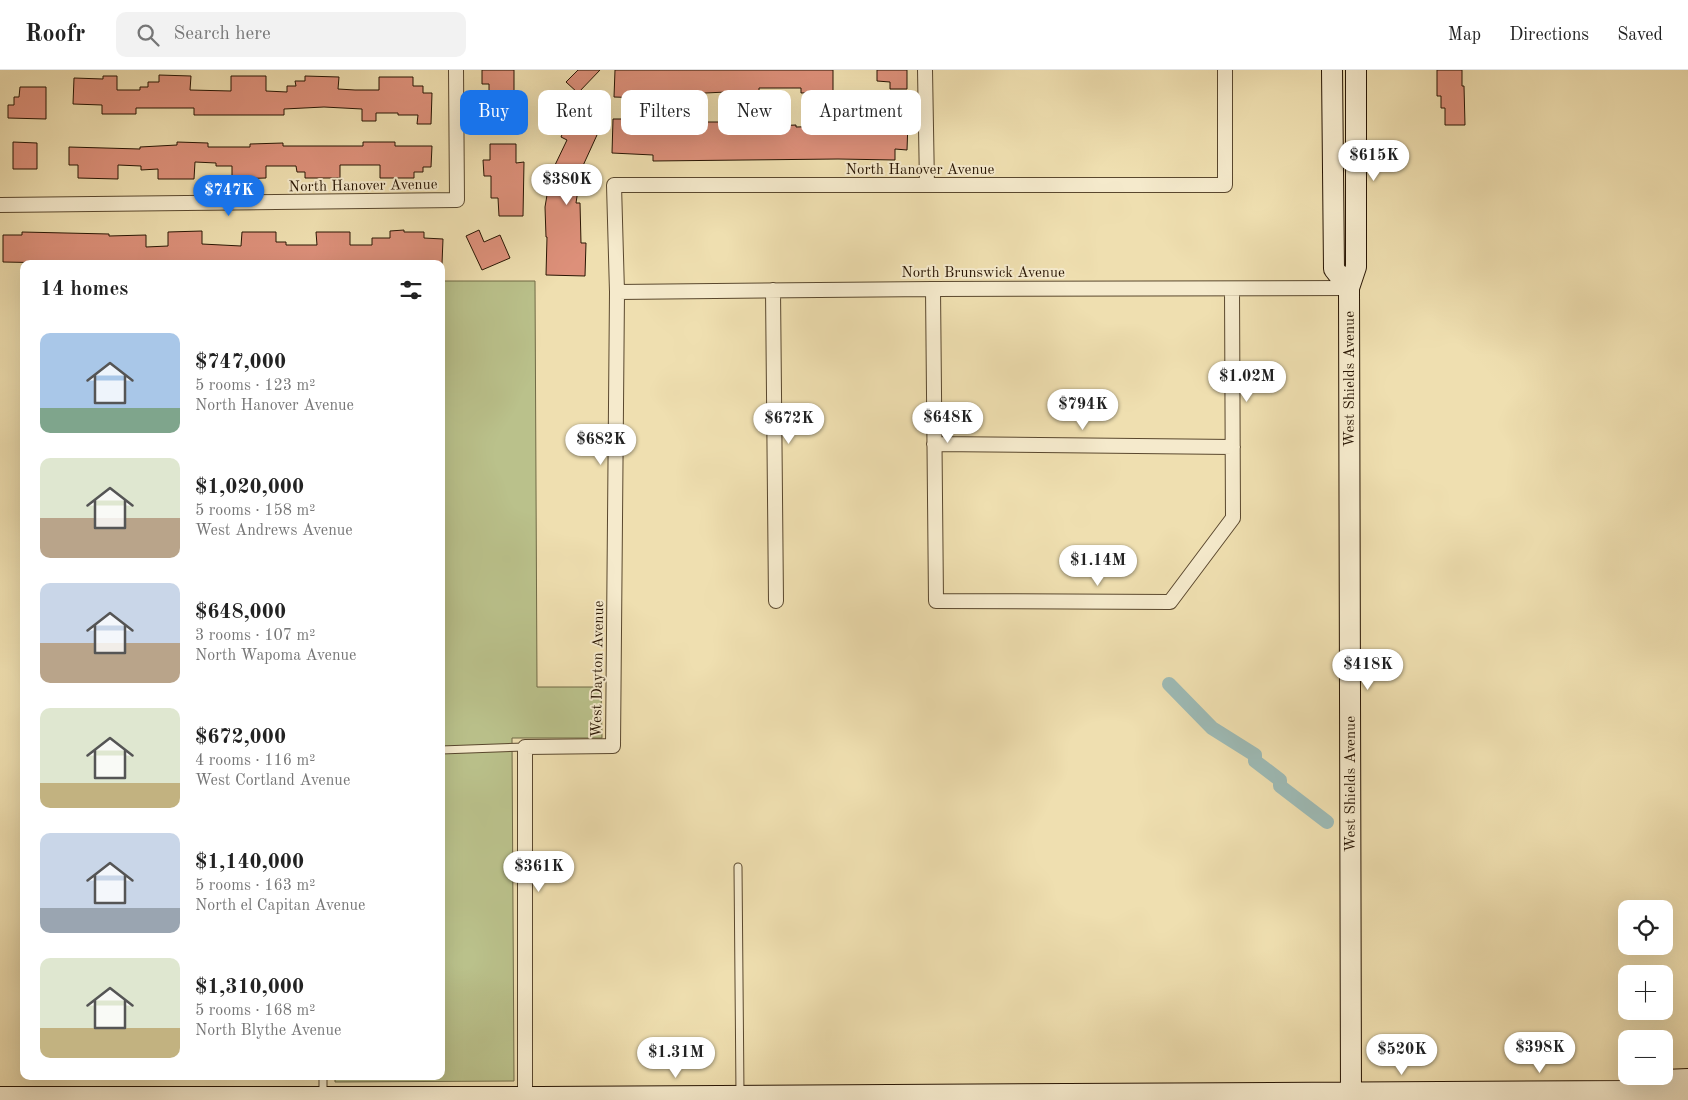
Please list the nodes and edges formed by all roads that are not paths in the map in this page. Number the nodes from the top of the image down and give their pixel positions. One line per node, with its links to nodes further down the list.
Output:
1 (456, 70): 8 (street, North Hanover Avenue)
2 (926, 70): 7 (street)
3 (1225, 70): 7 (street, North Hanover Avenue)
4 (1332, 70): 10 (street)
5 (1356, 70): 10 (street, West Shields Avenue)
6 (614, 186): 7 (street, North Hanover Avenue); 13 (street, West Dayton Avenue)
7 (927, 186)
8 (0, 205)
9 (933, 288): 11 (street, North Brunswick Avenue); 12 (street, North Brunswick Avenue); 14 (street)
10 (1349, 288): 11 (street, North Brunswick Avenue); 26 (street, West Shields Avenue)
11 (1232, 289): 15 (street)
12 (774, 290): 13 (street, North Brunswick Avenue); 16 (street)
13 (617, 292): 17 (street, West Dayton Avenue)
14 (934, 444): 15 (street); 15 (street)
15 (1233, 447)
16 (776, 601)
17 (525, 748): 18 (lane); 27 (street)
18 (445, 750)
19 (738, 867): 24 (lane)
20 (1688, 1079): 22 (street)
21 (323, 1080): 23 (lane)
22 (1628, 1091): 26 (street); 28 (street)
23 (323, 1096): 25 (street); 27 (street)
24 (740, 1096): 26 (street); 27 (street)
25 (0, 1097)
26 (1351, 1097)
27 (535, 1098)
28 (1688, 1098)

